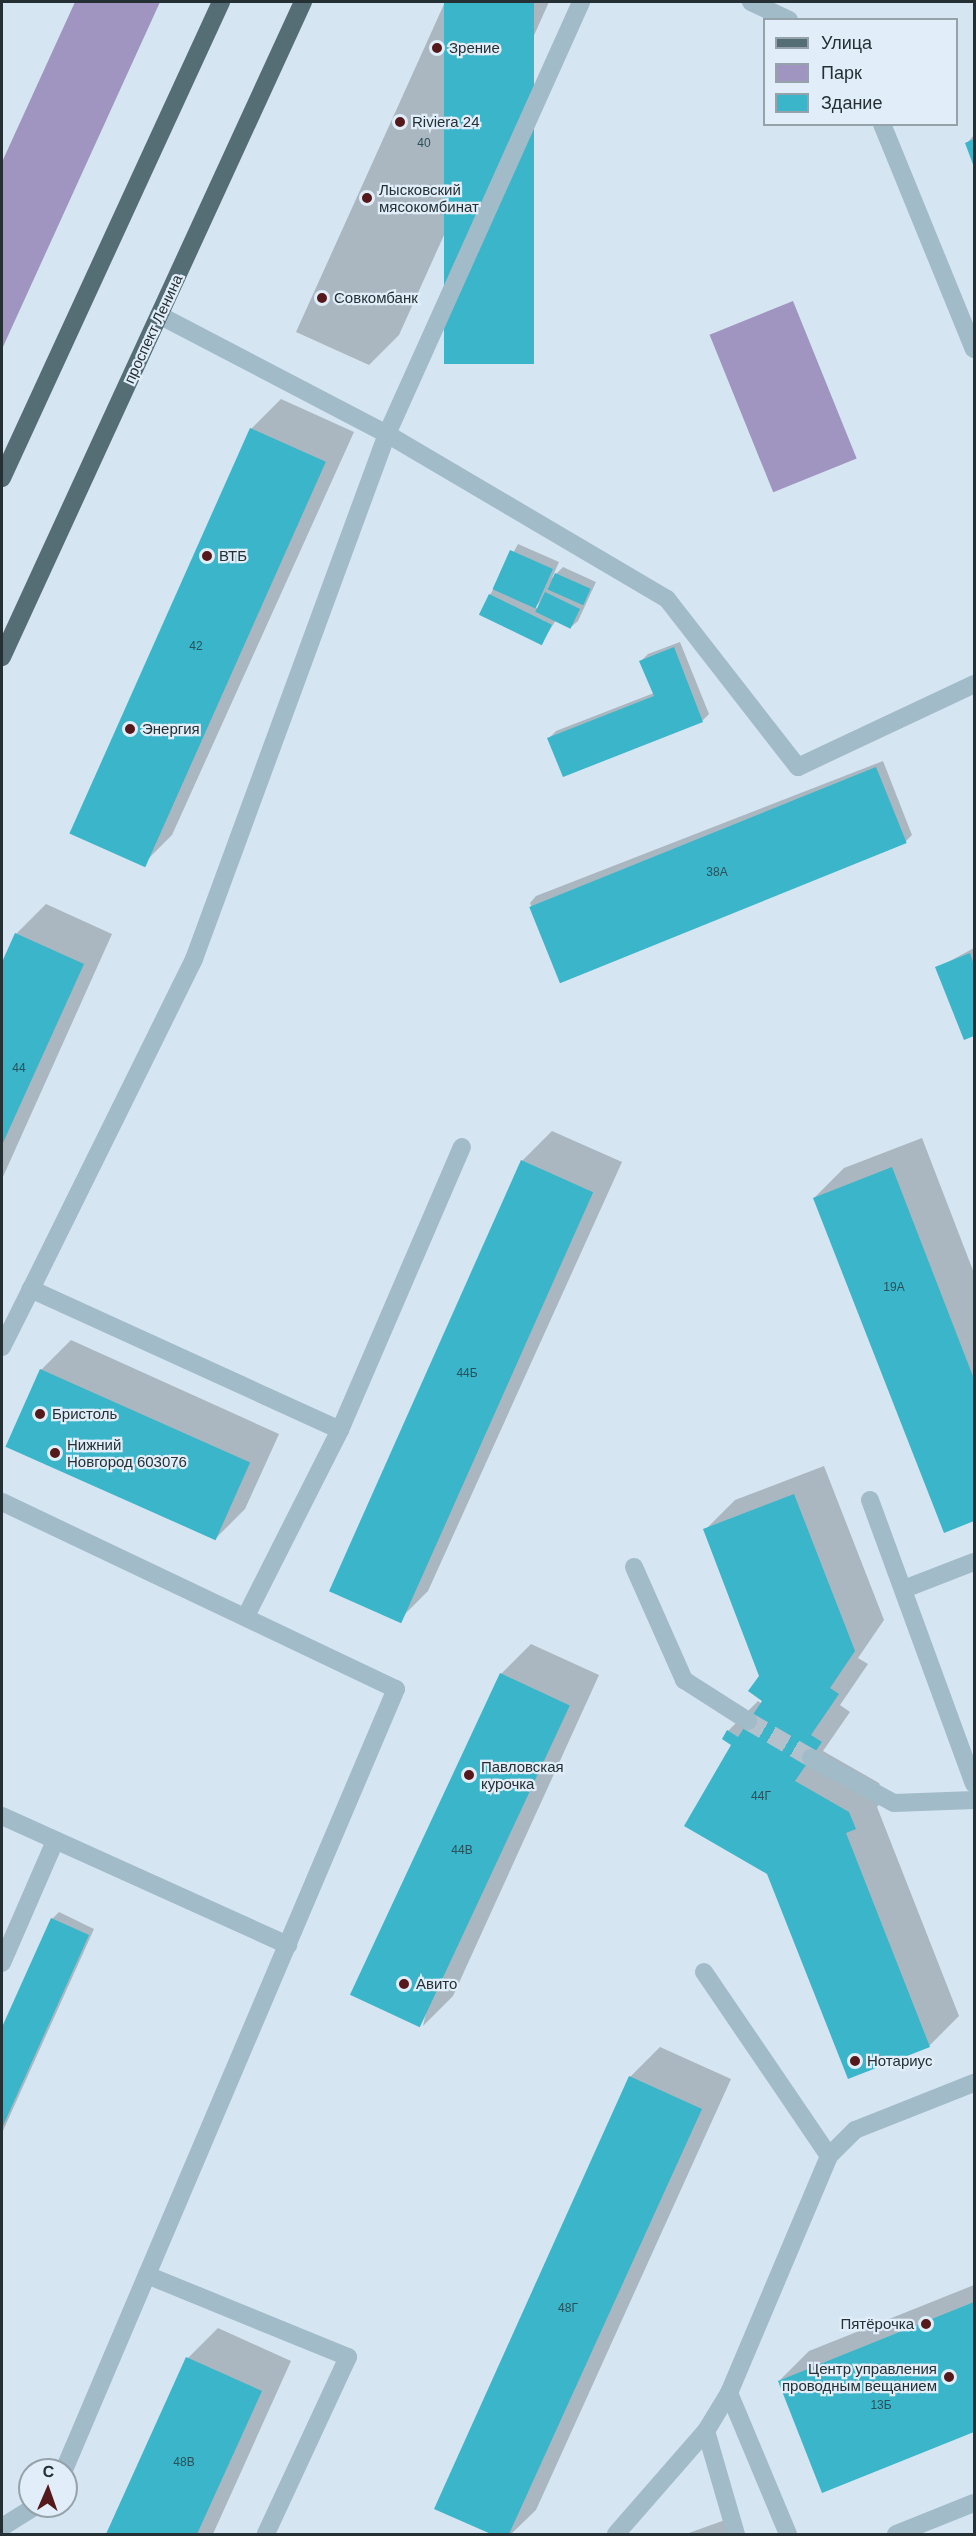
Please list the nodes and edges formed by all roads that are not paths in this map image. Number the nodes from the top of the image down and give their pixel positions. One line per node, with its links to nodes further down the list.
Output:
1 (221, 2): 10 (main road)
2 (303, 2): 7 (main road, проспект Ленина)
3 (581, 2): 9 (lane)
4 (751, 2): 5 (lane)
5 (785, 18)
6 (883, 126): 8 (lane)
7 (159, 315): 9 (lane); 11 (main road, проспект Ленина)
8 (975, 349)
9 (387, 434): 12 (lane); 14 (lane)
10 (2, 478)
11 (2, 657)
12 (975, 684)
13 (462, 1147): 16 (lane)
14 (31, 1289): 15 (lane); 16 (lane)
15 (2, 1347)
16 (340, 1430): 22 (lane)
17 (870, 1500): 21 (lane)
18 (2, 1502): 22 (lane)
19 (975, 1562): 21 (lane)
20 (634, 1567): 23 (lane)
21 (904, 1589): 25 (lane)
22 (246, 1616): 29 (lane)
23 (748, 1721)
24 (812, 1758): 26 (lane)
25 (975, 1784)
26 (975, 1800)
27 (2, 1816): 28 (lane)
28 (55, 1841): 29 (lane); 30 (lane)
29 (288, 1945): 34 (lane)
30 (2, 1963)
31 (704, 1972): 33 (lane)
32 (975, 2083): 33 (lane)
33 (829, 2156): 35 (lane)
34 (147, 2275): 37 (lane); 41 (lane)
35 (729, 2393): 36 (lane); 44 (lane)
36 (706, 2431): 42 (lane); 43 (lane)
37 (69, 2458)
38 (975, 2504): 45 (lane)
39 (18, 2517): 40 (lane)
40 (2, 2527)
41 (266, 2535)
42 (616, 2535)
43 (736, 2535)
44 (788, 2535)
45 (896, 2535)

